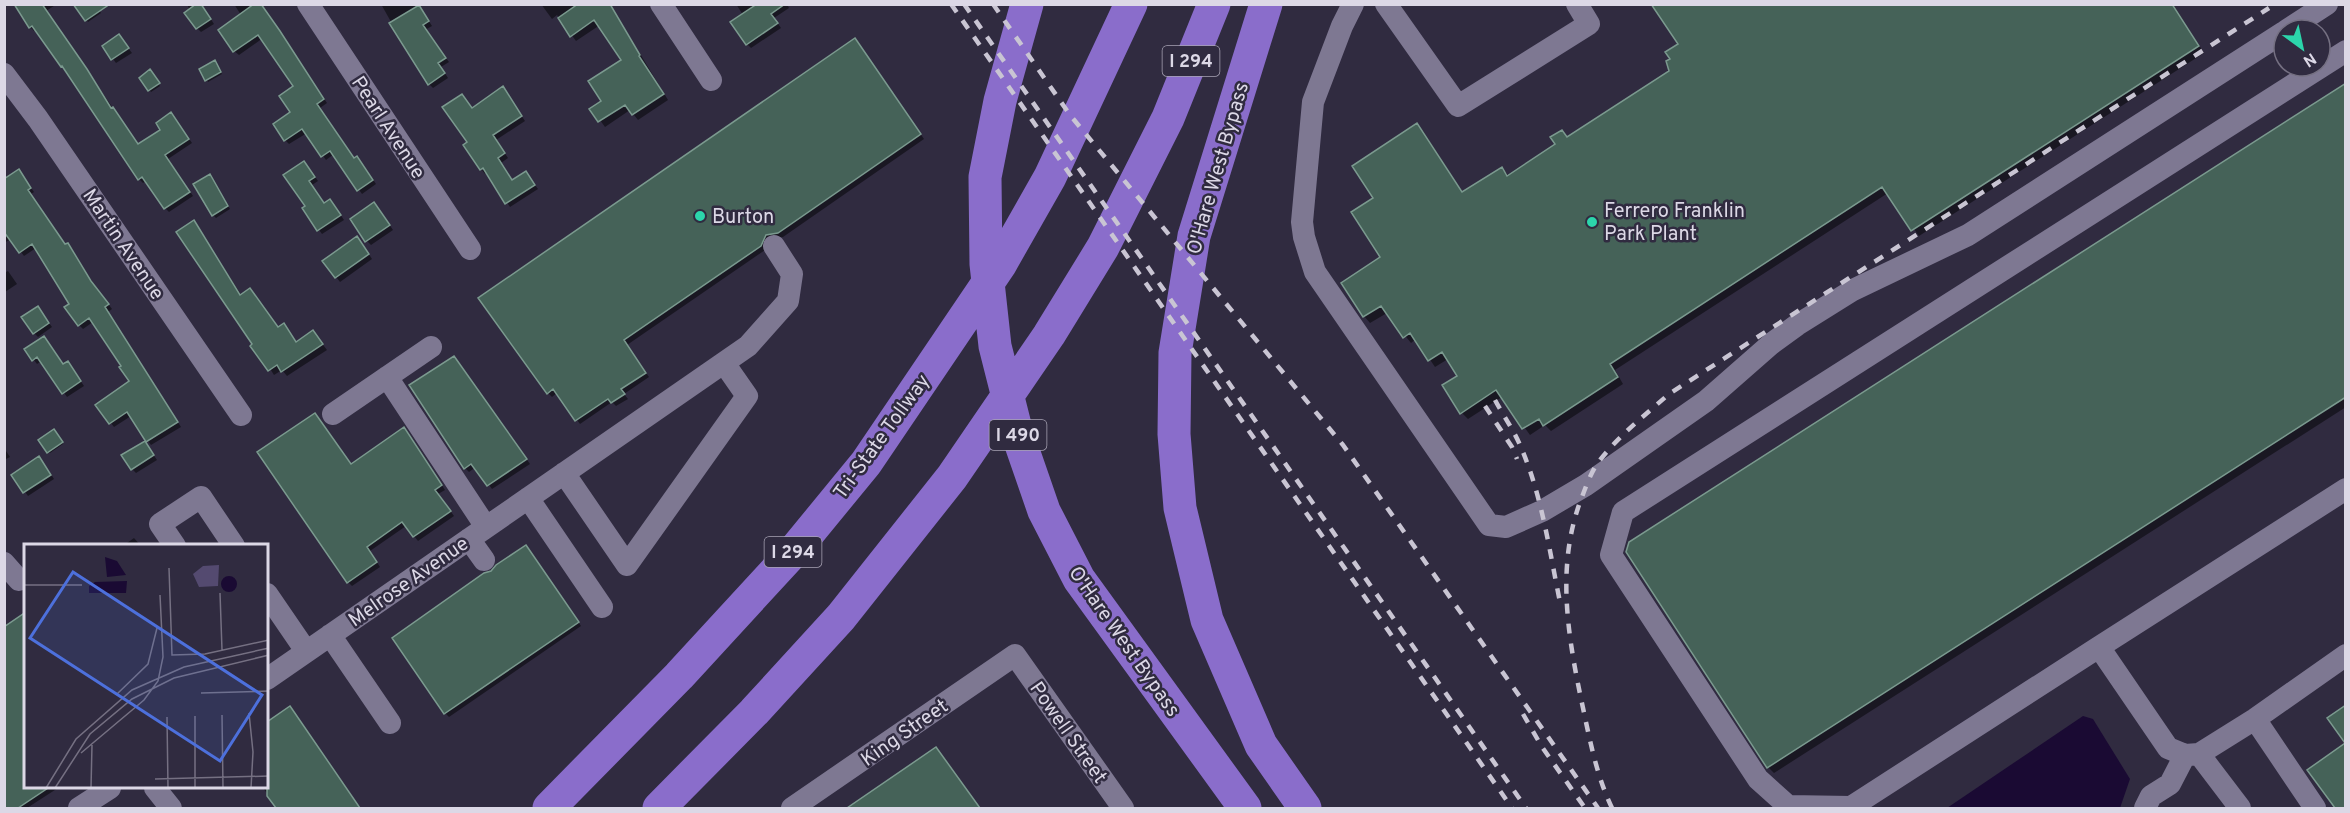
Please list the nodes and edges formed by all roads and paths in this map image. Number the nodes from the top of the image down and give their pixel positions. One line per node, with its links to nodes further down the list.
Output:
1 (308, 4): 17 (street, Pearl Avenue)
2 (662, 4): 15 (street)
3 (1028, 4): 49 (highway, O'Hare West Bypass / I 490)
4 (1131, 4): 45 (highway, Tri-State Tollway / I 294)
5 (1214, 4): 46 (highway, I 294)
6 (1266, 4): 50 (highway, O'Hare West Bypass)
7 (1353, 4): 12 (street)
8 (1386, 4): 9 (street)
9 (1577, 4)
10 (2327, 4): 11 (street)
11 (2306, 18)
12 (2272, 40)
13 (2346, 51): 33 (street)
14 (4, 74): 22 (street, Martin Avenue)
15 (711, 80)
16 (774, 246): 19 (street, Melrose Avenue)
17 (470, 249)
18 (431, 347): 20 (street)
19 (724, 363): 23 (street, Melrose Avenue); 23 (street)
20 (387, 377): 21 (street); 26 (street)
21 (333, 414)
22 (241, 415)
23 (556, 479): 25 (street, Melrose Avenue)
24 (2346, 489): 33 (street)
25 (528, 498): 26 (street, Melrose Avenue); 31 (street)
26 (478, 533): 29 (street); 32 (street, Melrose Avenue)
27 (174, 544): 28 (street)
28 (233, 544)
29 (484, 560)
30 (268, 595): 34 (street)
31 (602, 607)
32 (330, 635): 34 (street, Melrose Avenue); 39 (street)
33 (2099, 647): 40 (street)
34 (306, 651): 37 (street, Melrose Avenue)
35 (1015, 655): 47 (street, King Street); 48 (street, Powell Street)
36 (2346, 655): 38 (street)
37 (268, 678)
38 (2255, 719): 40 (street); 53 (street)
39 (390, 723)
40 (2192, 754): 51 (street); 52 (street)
41 (108, 789): 43 (street)
42 (156, 789): 44 (street)
43 (79, 808)
44 (171, 808)
45 (549, 808)
46 (659, 808)
47 (792, 808)
48 (1123, 808)
49 (1245, 808)
50 (1305, 808)
51 (2145, 808)
52 (2240, 808)
53 (2315, 808)

